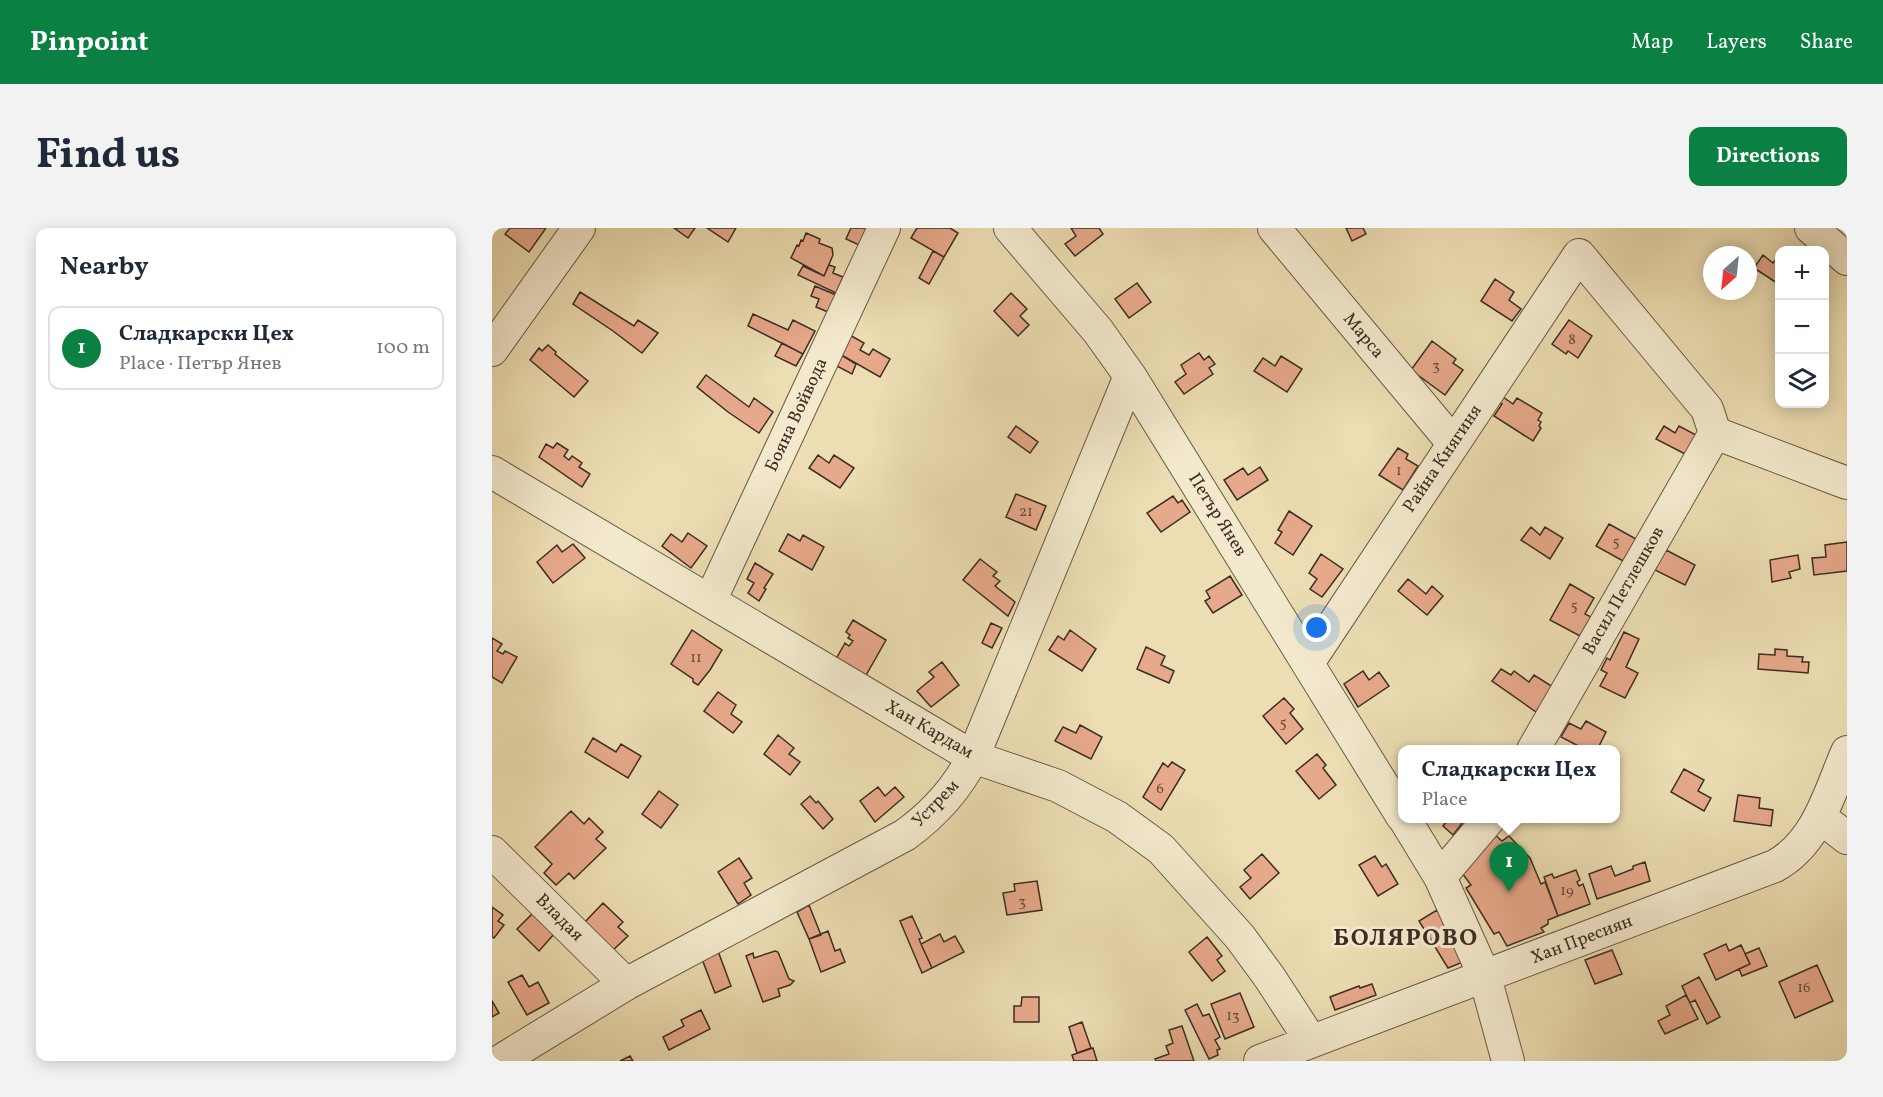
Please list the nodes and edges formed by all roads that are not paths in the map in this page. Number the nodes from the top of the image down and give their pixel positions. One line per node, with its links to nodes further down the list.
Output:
1 (579, 228): 7 (street)
2 (884, 228): 13 (street, Бояна Войвода)
3 (1010, 228): 8 (street, Петър Янев)
4 (1274, 228): 10 (street, Марса)
5 (1811, 228): 6 (street)
6 (1847, 259)
7 (492, 350)
8 (1130, 376): 14 (street, Петър Янев); 17 (street, Устрем)
9 (1715, 433): 10 (street, Райна Княгиня); 12 (street); 15 (street, Васил Петлешков)
10 (1453, 443): 14 (street, Райна Княгиня)
11 (492, 472): 13 (street, Хан Кардам)
12 (1847, 483)
13 (710, 602): 17 (street, Хан Кардам)
14 (1308, 663): 18 (street, Петър Янев)
15 (1536, 745)
16 (1847, 752): 19 (street, Хан Пресиян)
17 (973, 757): 26 (street, Устрем); 27 (street, Хан Кардам)
18 (1398, 809)
19 (1820, 817): 22 (street); 25 (street, Хан Пресиян)
20 (1407, 823): 24 (street, Петър Янев)
21 (1487, 823): 24 (street)
22 (1847, 838)
23 (492, 852): 26 (street, Владая)
24 (1440, 877): 25 (street, Петър Янев)
25 (1485, 977): 27 (street, Хан Пресиян); 30 (street, Петър Янев)
26 (626, 984): 28 (street, Устрем)
27 (1311, 1041): 29 (street, Хан Пресиян)
28 (500, 1061)
29 (1260, 1061)
30 (1508, 1061)

